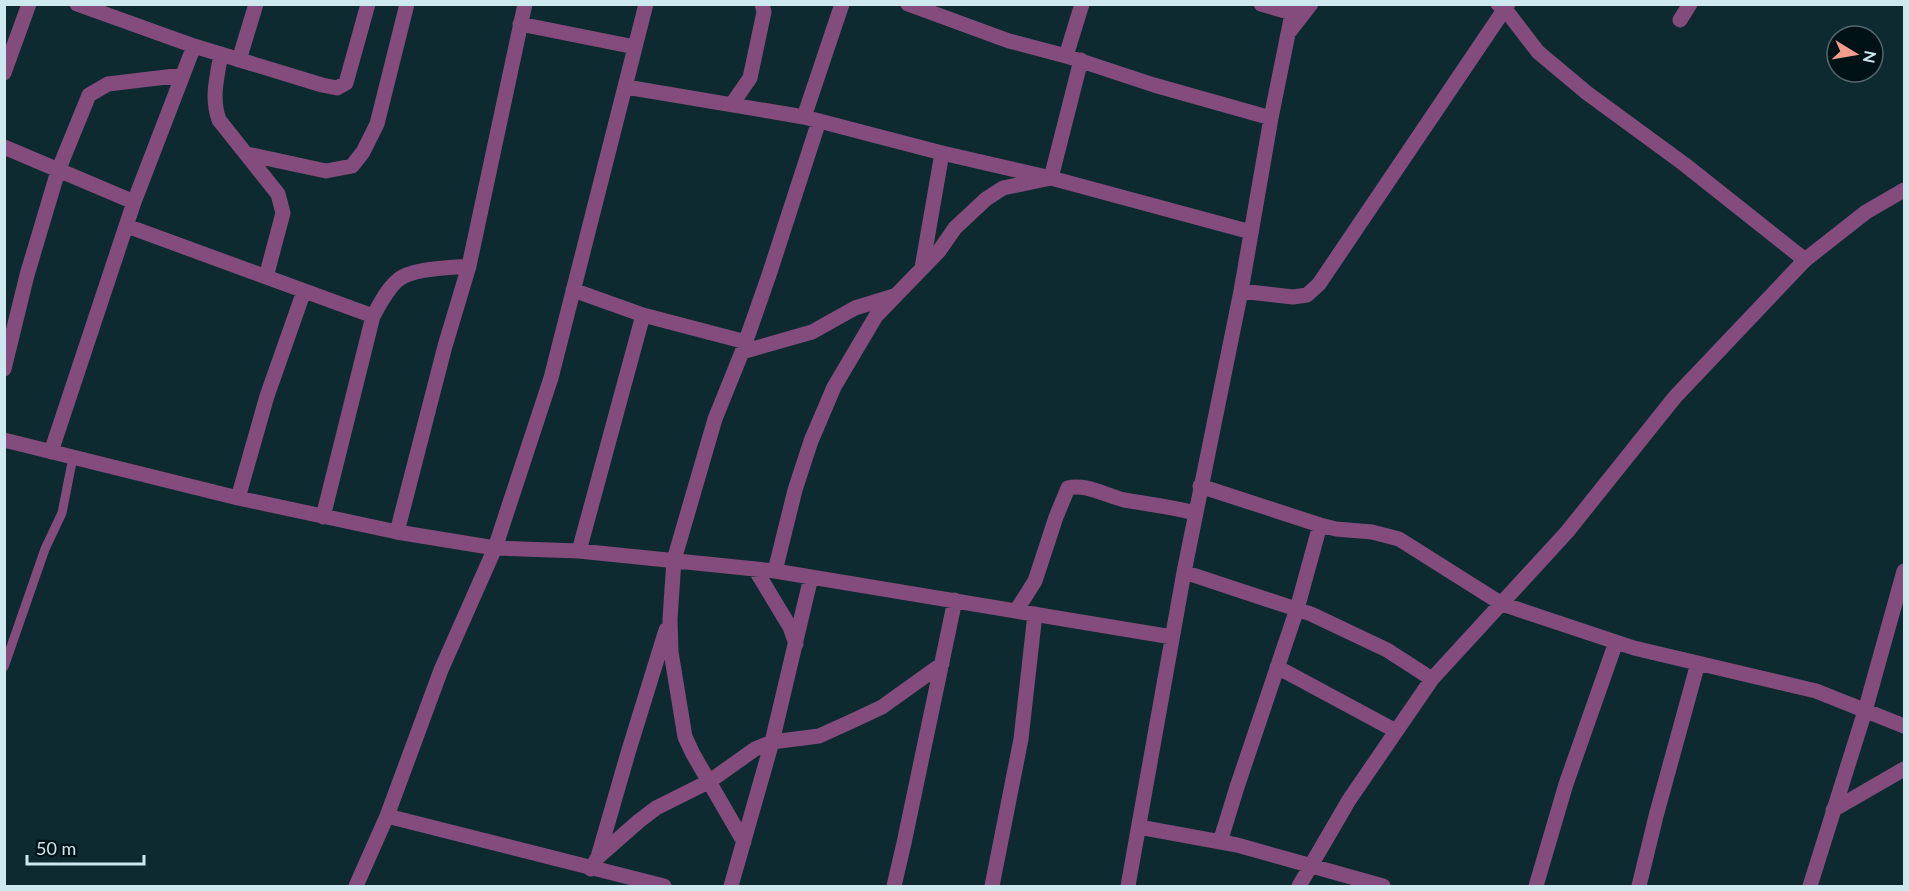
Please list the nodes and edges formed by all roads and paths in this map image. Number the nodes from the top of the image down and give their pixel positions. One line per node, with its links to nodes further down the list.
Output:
1 (29, 4): 26 (street)
2 (77, 4): 20 (street)
3 (256, 4): 24 (street)
4 (368, 4): 24 (street)
5 (407, 4): 34 (street)
6 (525, 4): 18 (street)
7 (646, 4): 21 (street)
8 (762, 4): 29 (street)
9 (842, 4): 31 (street)
10 (908, 4): 23 (street)
11 (1082, 4): 23 (street)
12 (1261, 4): 16 (street)
13 (1311, 4): 19 (street)
14 (1690, 4): 17 (street)
15 (1504, 6): 41 (street); 47 (street)
16 (1293, 9): 19 (street)
17 (1680, 20)
18 (520, 24): 21 (street); 42 (street)
19 (1288, 33): 30 (street)
20 (195, 46): 22 (street); 27 (street)
21 (636, 46): 28 (street)
22 (221, 54): 24 (street); 34 (street)
23 (1066, 56): 25 (street)
24 (239, 60)
25 (1081, 60): 30 (street); 36 (street)
26 (4, 73)
27 (183, 75): 35 (street); 38 (street)
28 (626, 87): 29 (street); 45 (street)
29 (732, 104): 31 (street)
30 (1271, 118): 40 (street)
31 (812, 119): 33 (street); 51 (street)
32 (4, 147): 35 (street)
33 (942, 153): 36 (street); 43 (street)
34 (248, 154): 44 (street)
35 (58, 171): 38 (street); 52 (street)
36 (1051, 177): 40 (street); 43 (street)
37 (1905, 190): 41 (street)
38 (134, 202): 39 (street)
39 (127, 226): 44 (street); 54 (street)
40 (1251, 232): 47 (street)
41 (1805, 260): 71 (street)
42 (469, 266): 50 (street); 61 (street)
43 (922, 269): 48 (street)
44 (266, 277): 46 (street)
45 (573, 290): 49 (street); 62 (street)
46 (304, 291): 50 (street); 57 (street)
47 (1241, 291): 56 (street)
48 (894, 296): 51 (street); 67 (street)
49 (643, 315): 51 (street); 63 (street)
50 (373, 316): 59 (street)
51 (744, 347): 64 (street)
52 (4, 369)
53 (4, 440): 54 (street)
54 (51, 452): 55 (street)
55 (73, 457): 57 (street); 81 (lane)
56 (1200, 486): 58 (street); 60 (street)
57 (238, 498): 59 (street)
58 (1195, 513): 68 (street); 73 (street)
59 (323, 517): 61 (street)
60 (1320, 525): 71 (street); 72 (street)
61 (397, 532): 62 (street)
62 (495, 548): 63 (street); 91 (street)
63 (579, 551): 64 (street)
64 (674, 560): 65 (street); 75 (street)
65 (755, 569): 67 (street); 78 (street)
66 (1905, 570): 84 (street)
67 (775, 571): 69 (street)
68 (1184, 572): 72 (street); 76 (street)
69 (811, 577): 70 (street); 78 (street)
70 (954, 600): 73 (street); 80 (street)
71 (1502, 604): 77 (street); 83 (street)
72 (1297, 609): 82 (street); 83 (street)
73 (1016, 611): 74 (street)
74 (1035, 614): 76 (street); 101 (street)
75 (670, 619): 89 (street); 95 (street)
76 (1172, 637): 92 (street)
77 (1616, 642): 79 (street); 105 (street)
78 (796, 644): 87 (street)
79 (1698, 663): 84 (street); 106 (street)
80 (942, 664): 87 (street); 100 (street)
81 (4, 667)
82 (1277, 667): 86 (street); 94 (street)
83 (1432, 679): 86 (street)
84 (1864, 711): 85 (street); 90 (street)
85 (1905, 726)
86 (1396, 731): 96 (street)
87 (772, 742): 89 (street); 93 (street)
88 (1905, 770): 90 (street)
89 (710, 781): 93 (street); 95 (street)
90 (1833, 810): 107 (street)
91 (387, 816): 95 (street); 97 (street)
92 (1139, 827): 94 (street); 102 (street)
93 (744, 842): 99 (street)
94 (1220, 842): 96 (street)
95 (595, 863): 98 (street)
96 (1312, 865): 103 (street); 104 (street)
97 (356, 886)
98 (664, 886)
99 (731, 886)
100 (894, 886)
101 (992, 886)
102 (1128, 886)
103 (1299, 886)
104 (1383, 886)
105 (1536, 886)
106 (1639, 886)
107 (1810, 886)

